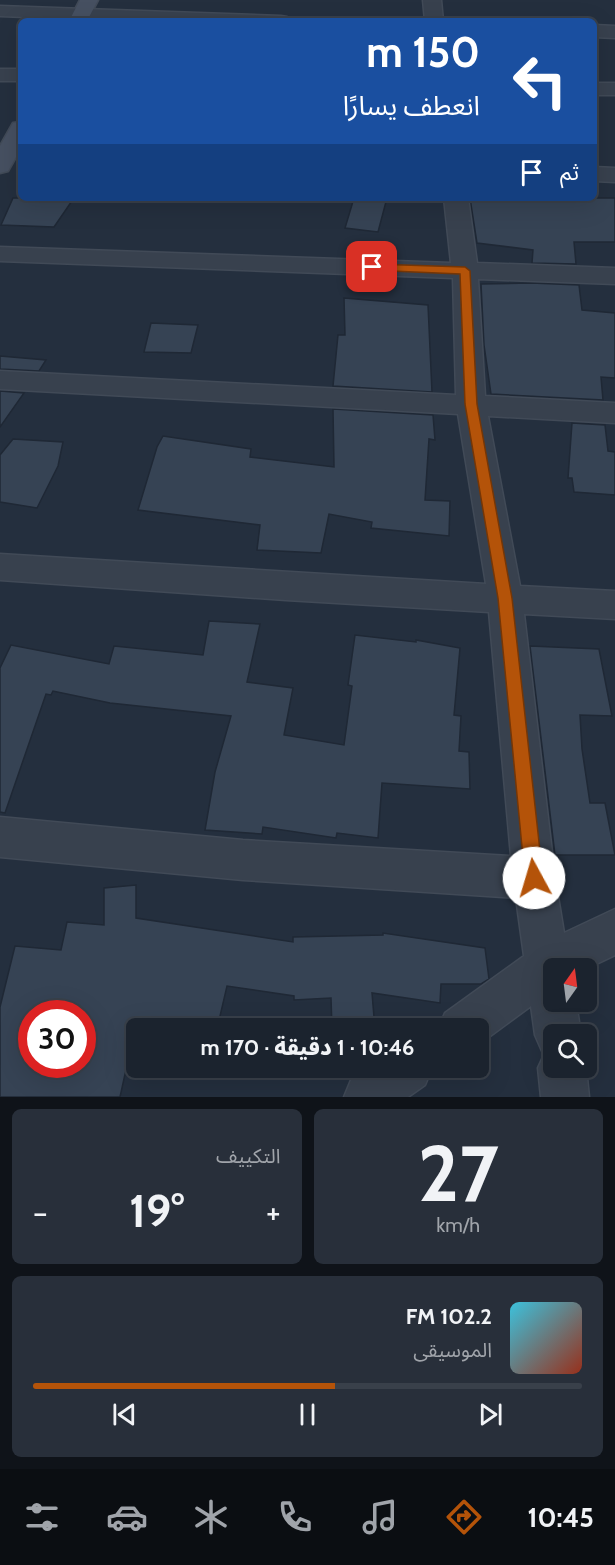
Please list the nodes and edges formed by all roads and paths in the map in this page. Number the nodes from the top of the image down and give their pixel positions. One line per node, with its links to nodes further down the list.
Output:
1 (432, 0): 5 (street)
2 (0, 11): 3 (street)
3 (83, 11): 4 (street)
4 (222, 18)
5 (434, 18)
6 (597, 31): 7 (street)
7 (615, 32)
8 (0, 75): 9 (street)
9 (18, 75)
10 (597, 89): 11 (street)
11 (615, 89)
12 (18, 136): 13 (main road)
13 (10, 158)
14 (597, 174): 15 (street)
15 (615, 175)
16 (456, 201): 18 (street)
17 (0, 254): 18 (street)
18 (465, 271): 19 (street); 21 (street)
19 (615, 276)
20 (0, 380): 21 (street)
21 (471, 404): 22 (street); 24 (street)
22 (615, 413)
23 (0, 567): 24 (street)
24 (505, 598): 25 (street); 27 (street)
25 (615, 605)
26 (0, 837): 27 (street)
27 (534, 878): 29 (street)
28 (615, 931): 30 (street)
29 (547, 958)
30 (563, 958)
31 (543, 970): 32 (street)
32 (476, 1018)
33 (394, 1078): 35 (street)
34 (563, 1078): 36 (street)
35 (368, 1097)
36 (565, 1097)

